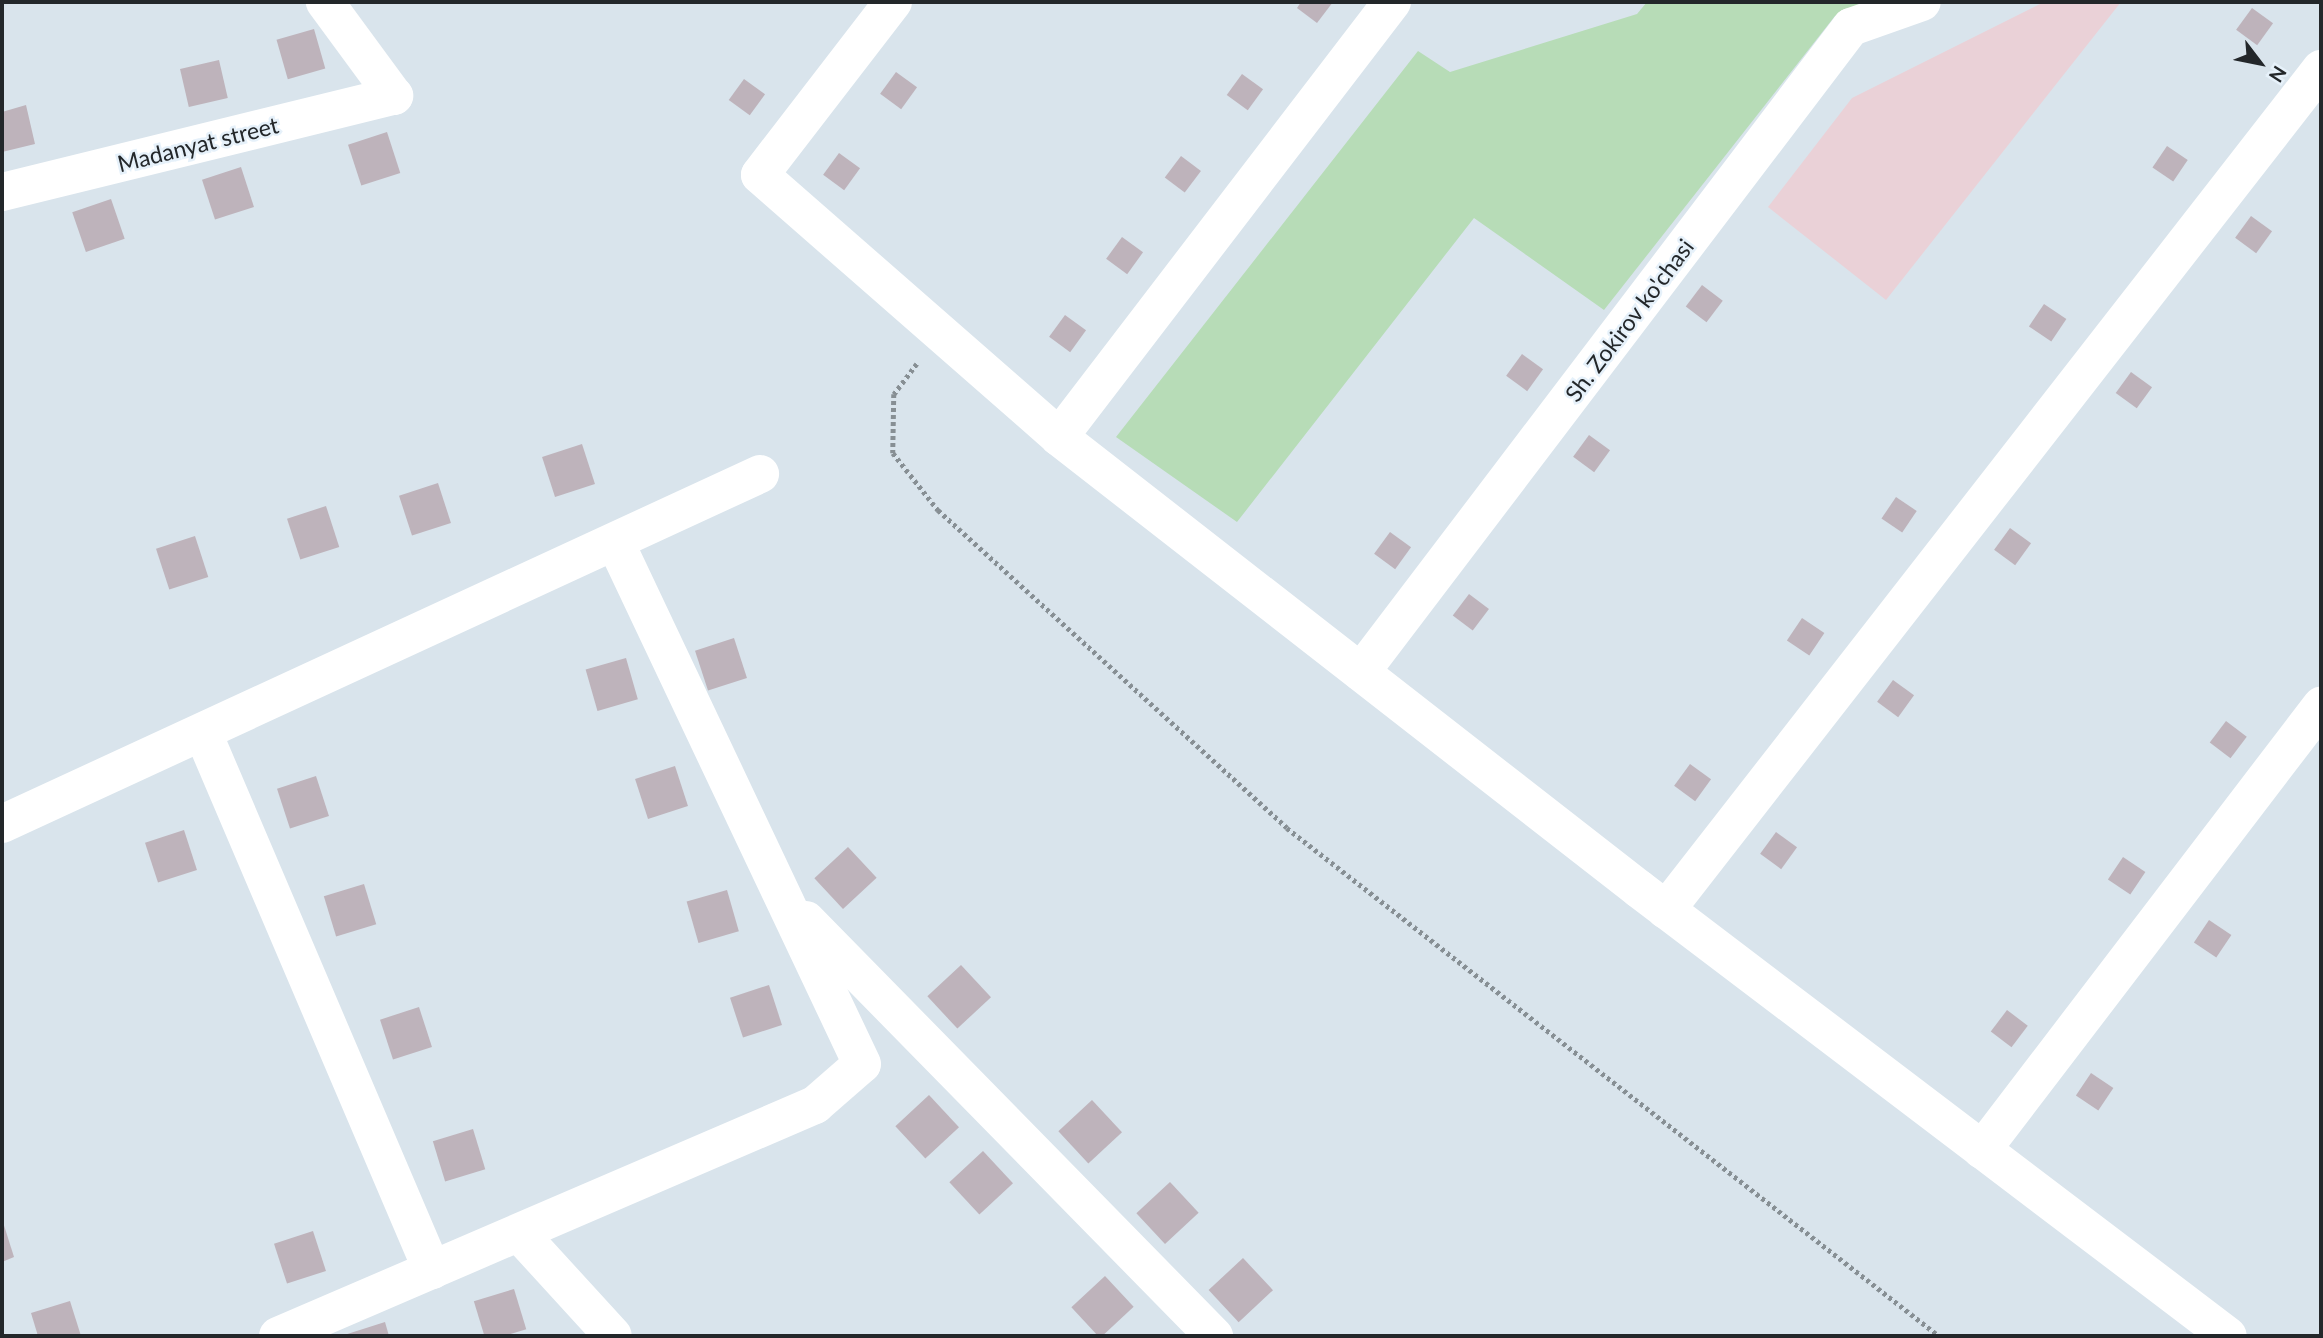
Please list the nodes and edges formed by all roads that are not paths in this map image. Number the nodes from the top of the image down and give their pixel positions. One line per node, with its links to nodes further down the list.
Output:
1 (325, 2): 6 (street, Madanyat street)
2 (893, 2): 7 (street)
3 (1392, 2): 7 (street)
4 (1922, 2): 10 (street, Sh. Zokirov ko'chasi)
5 (2321, 69): 15 (street)
6 (2, 192)
7 (1059, 437): 10 (street)
8 (760, 474): 9 (street)
9 (616, 544): 12 (street); 14 (street)
10 (1361, 672): 15 (street)
11 (2321, 706): 16 (street)
12 (202, 733): 13 (street); 18 (street)
13 (2, 824)
14 (785, 898): 17 (street); 21 (street)
15 (1666, 910): 16 (street)
16 (1982, 1150): 22 (street)
17 (519, 1233): 18 (street); 20 (street)
18 (432, 1270): 19 (street)
19 (278, 1336)
20 (613, 1336)
21 (1214, 1336)
22 (2228, 1336)

